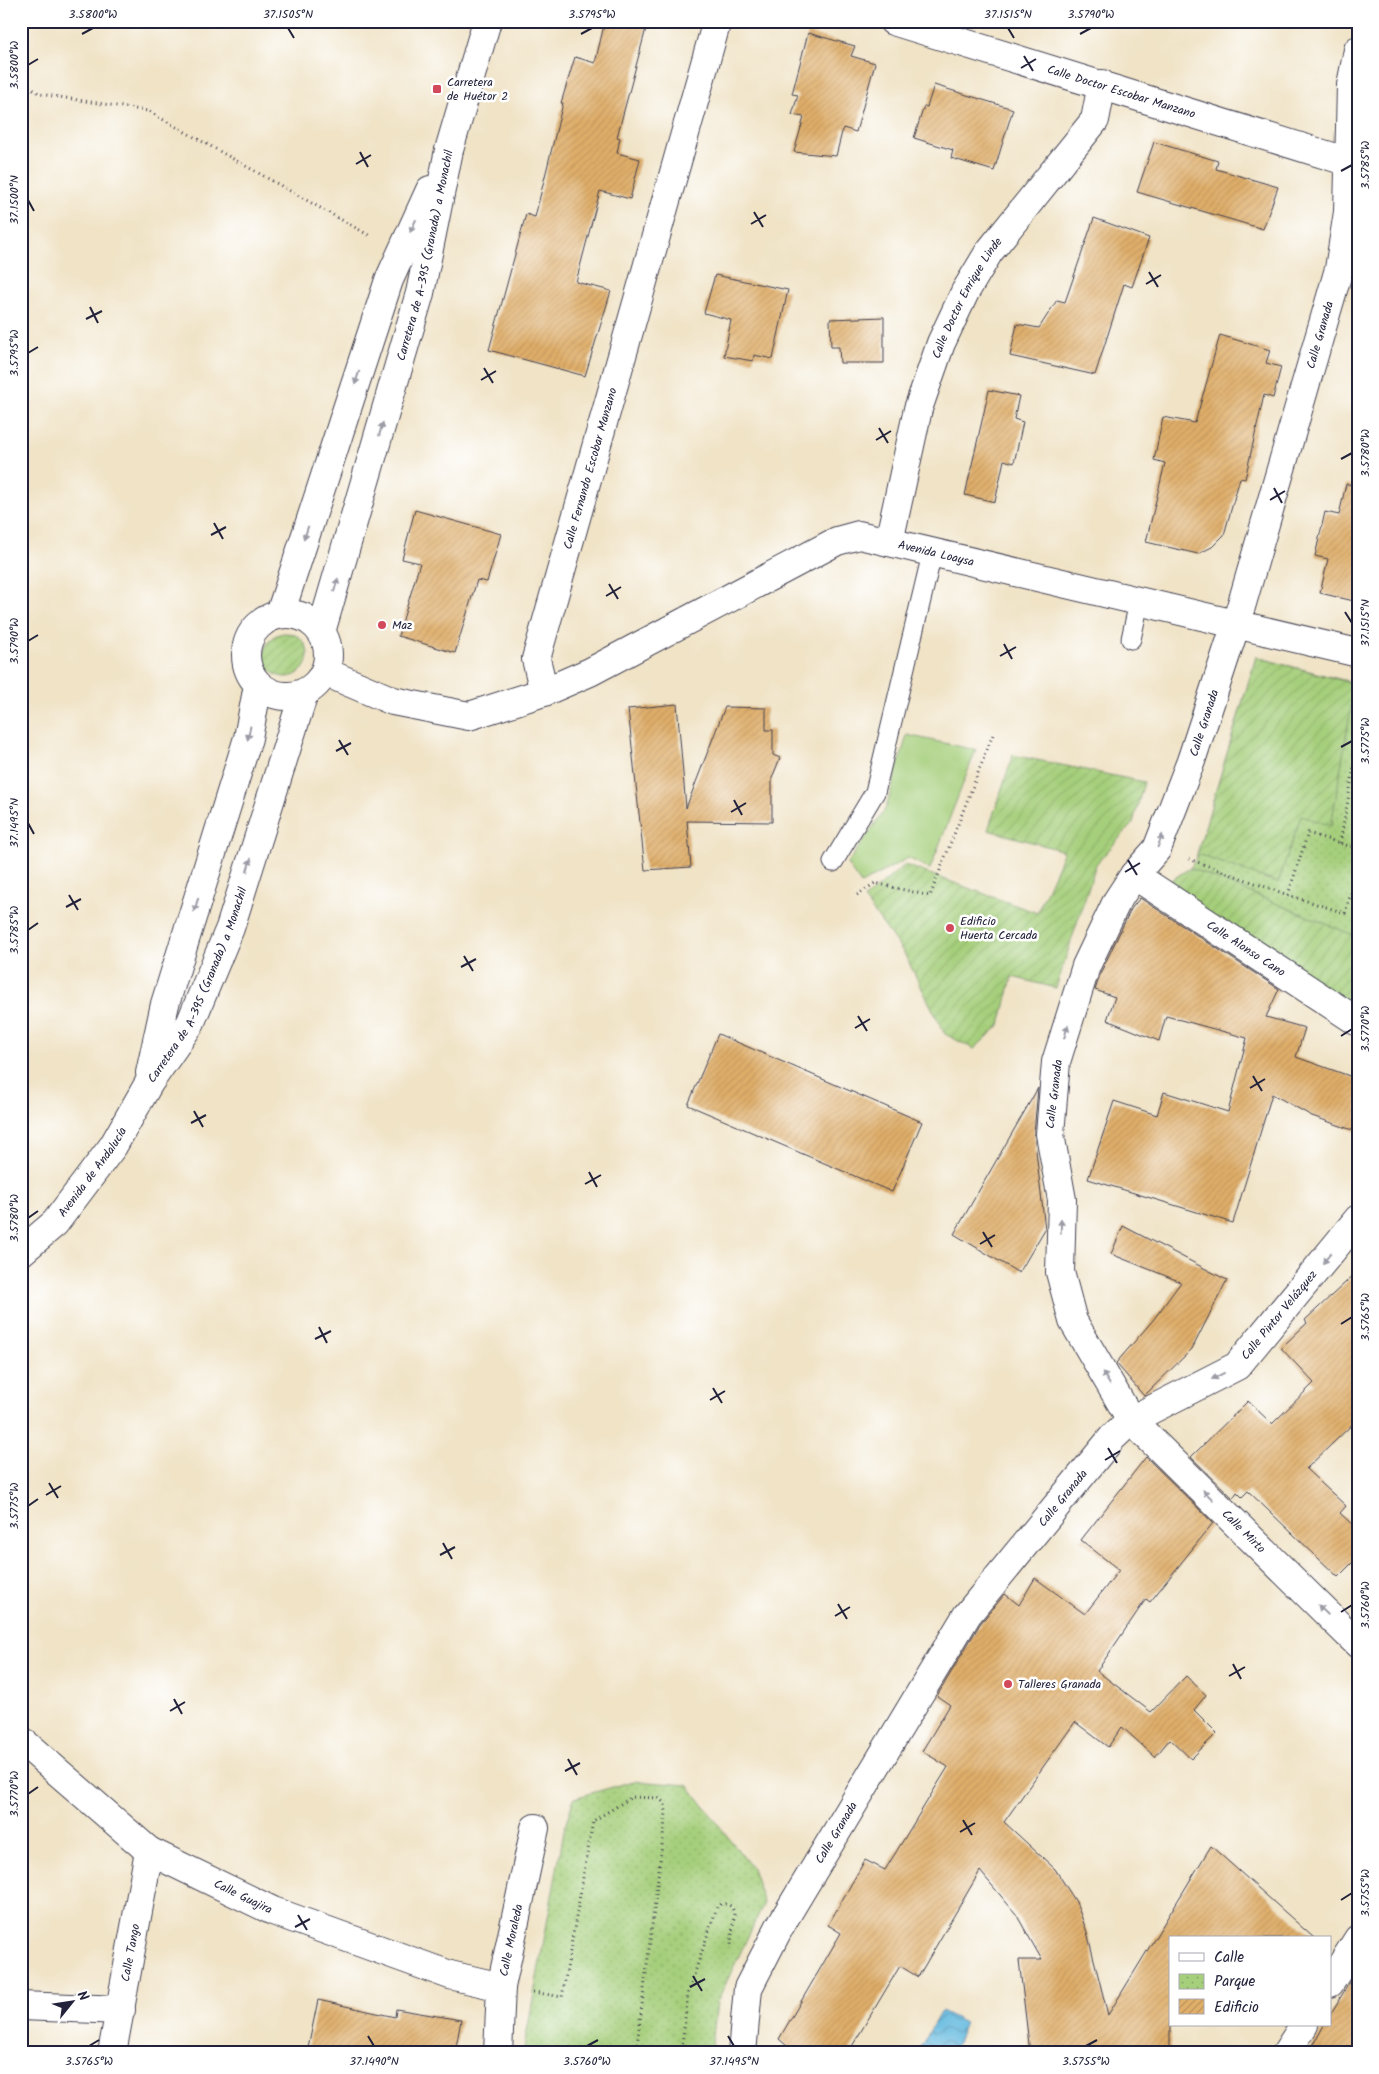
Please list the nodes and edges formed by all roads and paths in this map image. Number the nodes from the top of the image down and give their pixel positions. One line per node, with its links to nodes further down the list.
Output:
1 (487, 21): 7 (street)
2 (716, 21): 20 (street, Calle Fernando Escobar Manzano)
3 (893, 21): 6 (street, Calle Doctor Escobar Manzano)
4 (1358, 50): 8 (street, Calle Granada)
5 (21, 80): 9 (path)
6 (1102, 84): 8 (street, Calle Doctor Escobar Manzano); 10 (street, Calle Doctor Enrique Linde)
7 (449, 150): 9 (street, Carretera de A-395 (Granada) a Monachil, one-way to 9); 15 (street, Carretera de A-395 (Granada) a Monachil, one-way to 7)
8 (1349, 162): 14 (street, Calle Granada)
9 (402, 252): 13 (street, Carretera de A-395 (Granada) a Monachil, one-way to 13)
10 (889, 542): 11 (street, Avenida Loaysa); 20 (street, Avenida Loaysa)
11 (932, 554): 12 (street, Avenida Loaysa); 27 (lane)
12 (1138, 602): 14 (street, Avenida Loaysa); 16 (lane)
13 (280, 614): 15 (street); 19 (street)
14 (1236, 624): 17 (street, Avenida Loaysa); 29 (street, Calle Granada, one-way to 14)
15 (321, 632): 18 (street)
16 (1131, 639)
17 (1358, 653)
18 (325, 672): 20 (street); 21 (street)
19 (258, 685): 21 (street); 34 (street, Carretera de A-395 (Granada) a Monachil, one-way to 34)
20 (544, 692)
21 (304, 693): 34 (street, Carretera de A-395 (Granada) a Monachil, one-way to 21)
22 (994, 732): 31 (path)
23 (1358, 746): 24 (path)
24 (1340, 843): 25 (path); 32 (path)
25 (1358, 849)
26 (1181, 856): 32 (path)
27 (833, 862)
28 (1358, 870): 30 (path)
29 (1134, 875): 33 (street, Calle Alonso Cano); 37 (street, Calle Granada, one-way to 29)
30 (1356, 880): 32 (path)
31 (857, 895)
32 (1288, 895)
33 (1358, 1022)
34 (148, 1083): 36 (street, Avenida de Andalucía)
35 (1358, 1219): 37 (street, Calle Pintor Velázquez, one-way to 37)
36 (21, 1252)
37 (1131, 1420): 38 (street, Calle Mirto, one-way to 37); 54 (street, Calle Granada)
38 (1358, 1644)
39 (21, 1740): 41 (street, Calle Guajira)
40 (535, 1828): 45 (street, Calle Moraleda)
41 (149, 1851): 45 (street, Calle Guajira); 48 (street, Calle Tango)
42 (1358, 1939): 44 (street)
43 (730, 1953): 53 (path)
44 (1332, 1980)
45 (501, 1987): 51 (street, Calle Moraleda)
46 (534, 1992): 52 (path)
47 (21, 2006): 48 (street)
48 (121, 2010): 50 (street, Calle Tango)
49 (1303, 2026): 55 (street)
50 (112, 2053)
51 (498, 2053)
52 (636, 2053)
53 (681, 2053)
54 (742, 2053)
55 (1286, 2053)

